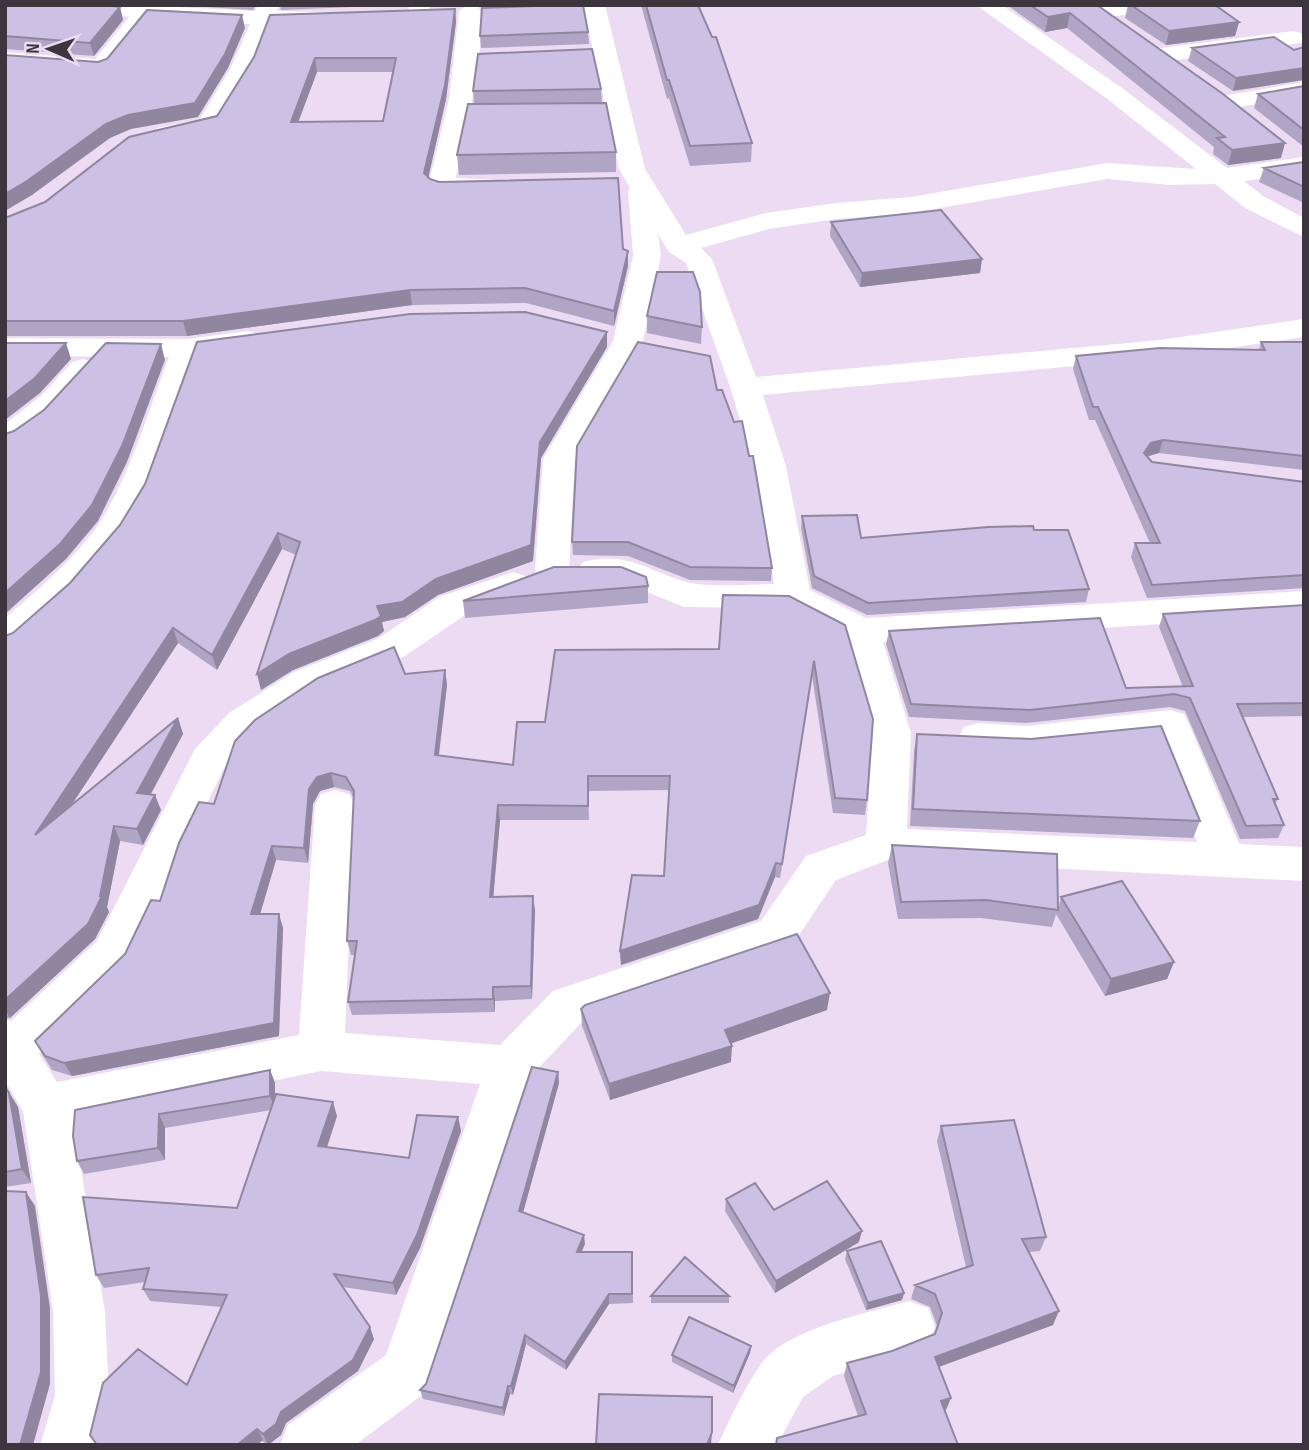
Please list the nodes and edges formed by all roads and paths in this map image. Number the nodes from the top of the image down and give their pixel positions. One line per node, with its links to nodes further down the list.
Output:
1 (69, 5): 4 (street)
2 (987, 5): 27 (street)
3 (1149, 5): 6 (street)
4 (111, 7): 10 (street)
5 (585, 7): 28 (street)
6 (1093, 8): 15 (street)
7 (419, 9): 9 (street); 12 (street)
8 (498, 10): 9 (street)
9 (470, 11): 22 (street)
10 (144, 13): 11 (street); 16 (street)
11 (266, 13): 13 (street); 24 (street)
12 (393, 14)
13 (341, 16)
14 (1293, 38): 15 (street)
15 (1161, 55): 17 (street)
16 (5, 59)
17 (1183, 71)
18 (1206, 86): 20 (street)
19 (1304, 89): 20 (street)
20 (1228, 102): 23 (street)
21 (486, 115): 22 (street)
22 (459, 116): 29 (street)
23 (1250, 119)
24 (143, 138)
25 (1282, 144): 26 (street)
26 (1304, 163): 27 (street)
27 (1219, 176): 30 (street); 31 (street)
28 (627, 183): 31 (street); 39 (street)
29 (520, 184)
30 (1304, 229)
31 (679, 246): 37 (street)
32 (1304, 328): 37 (street)
33 (280, 335): 36 (street)
34 (5, 347): 35 (street)
35 (101, 347): 36 (street); 38 (street)
36 (187, 348): 43 (street)
37 (731, 369): 40 (street)
38 (5, 440)
39 (552, 570): 40 (street); 49 (street)
40 (794, 596): 42 (street)
41 (1304, 603): 42 (street)
42 (861, 631): 44 (street)
43 (5, 638)
44 (924, 735): 46 (street); 47 (street)
45 (335, 805): 50 (street)
46 (886, 844): 47 (street); 51 (street)
47 (1226, 861): 48 (street)
48 (1304, 864)
49 (8, 1045): 52 (street)
50 (321, 1051): 51 (street); 52 (street)
51 (510, 1066): 54 (street)
52 (46, 1107): 55 (street)
53 (909, 1327): 56 (street)
54 (311, 1444)
55 (68, 1445)
56 (746, 1445)

